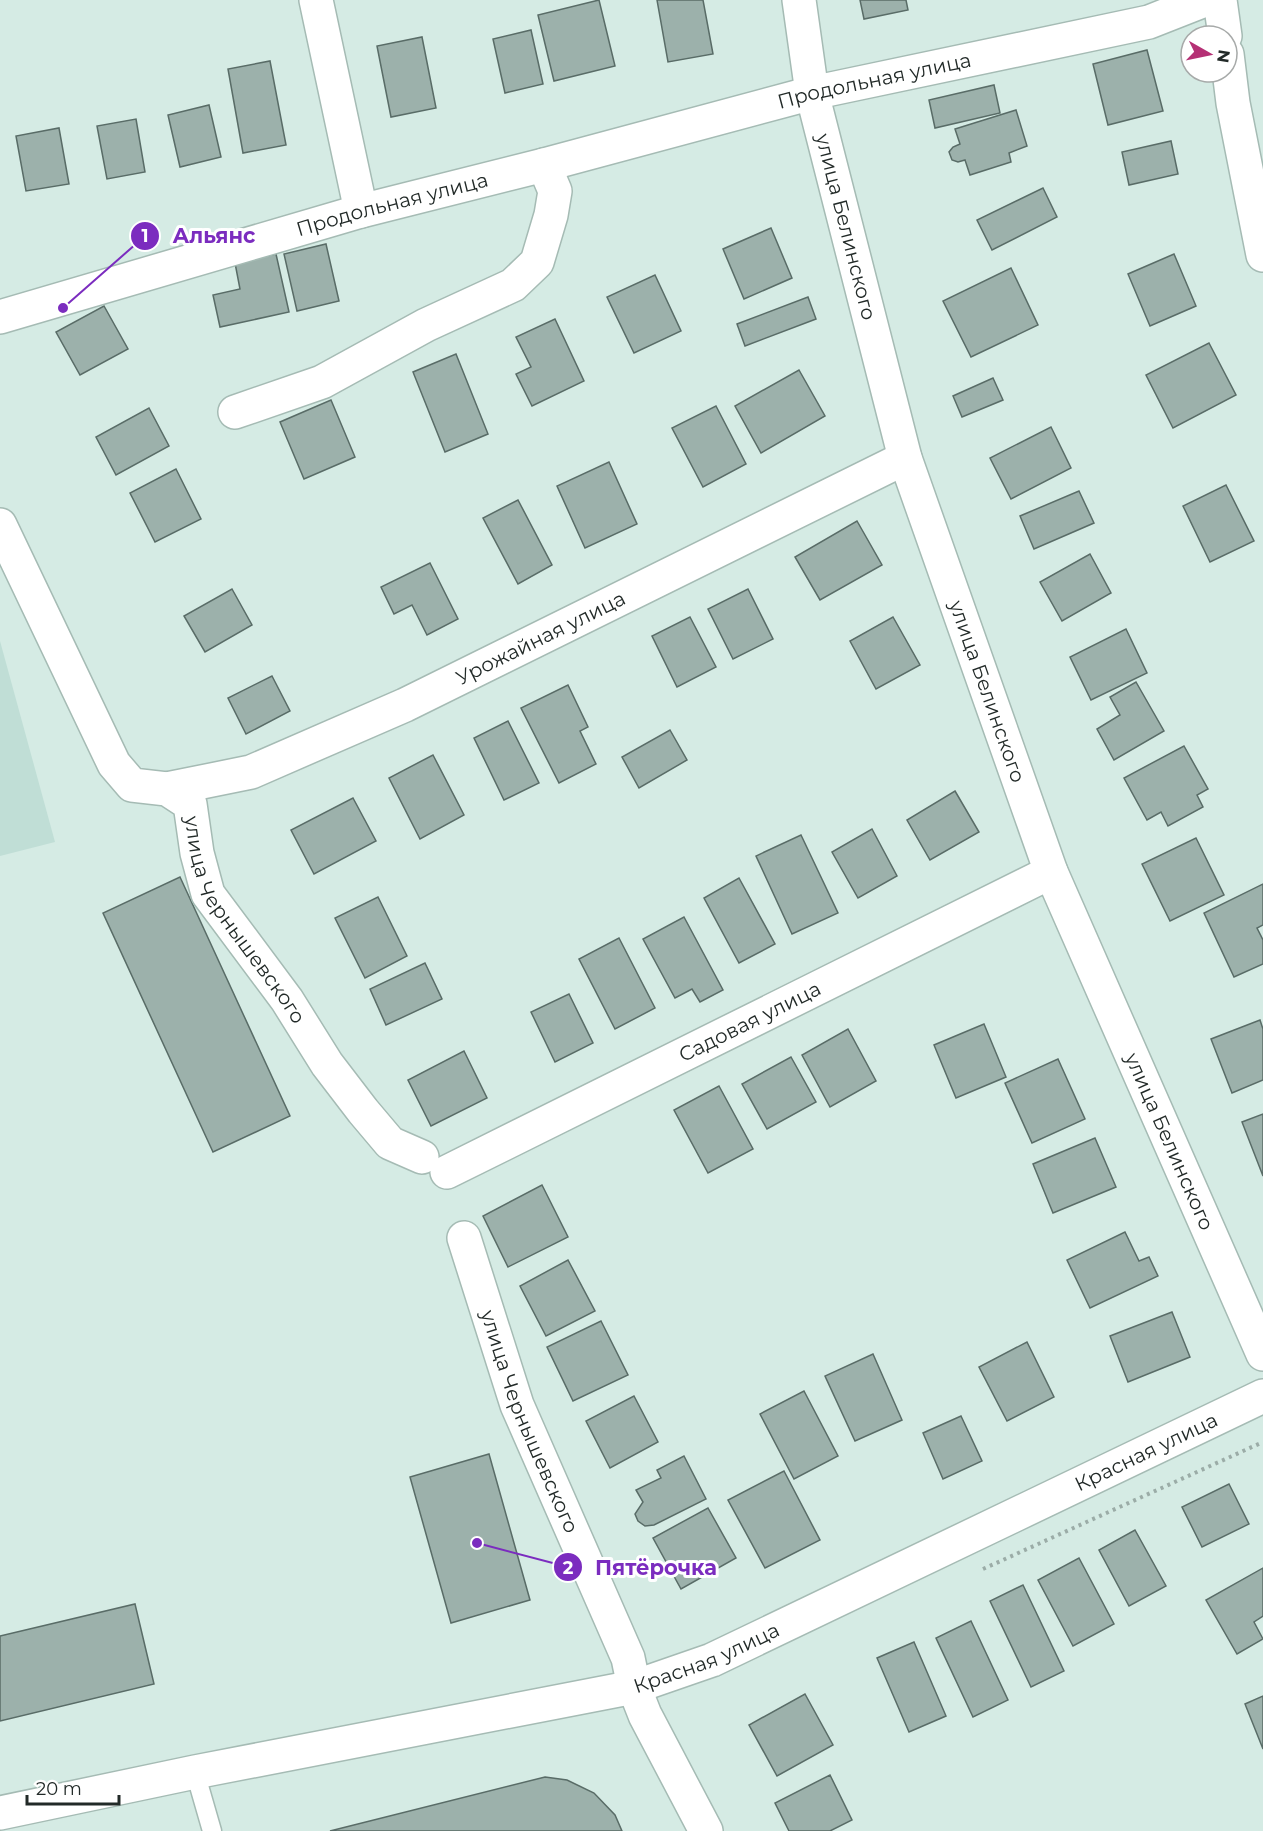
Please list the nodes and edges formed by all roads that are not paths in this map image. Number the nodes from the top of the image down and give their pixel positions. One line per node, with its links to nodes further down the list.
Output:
1 (316, 0): 9 (street)
2 (799, 0): 7 (street, улица Белинского)
3 (1205, 0): 7 (street, Продольная улица)
4 (1220, 0): 5 (street)
5 (1223, 24)
6 (1231, 84): 10 (street)
7 (813, 93): 8 (street, Продольная улица); 13 (street, улица Белинского)
8 (544, 165): 9 (street, Продольная улица); 12 (street)
9 (361, 211): 11 (street, Продольная улица)
10 (1263, 255)
11 (0, 317)
12 (235, 412)
13 (906, 458): 15 (street, Урожайная улица); 16 (street, улица Белинского)
14 (0, 525): 15 (street)
15 (167, 789): 17 (street, улица Чернышевского)
16 (1051, 872): 17 (street, Садовая улица); 19 (street, улица Белинского)
17 (434, 1165)
18 (464, 1238): 21 (street, улица Чернышевского)
19 (1263, 1354)
20 (1263, 1396): 21 (street, Красная улица)
21 (634, 1687): 22 (street, Красная улица); 25 (street, улица Чернышевского)
22 (195, 1772): 23 (street, Красная улица); 24 (lane)
23 (0, 1813)
24 (212, 1831)
25 (706, 1831)

